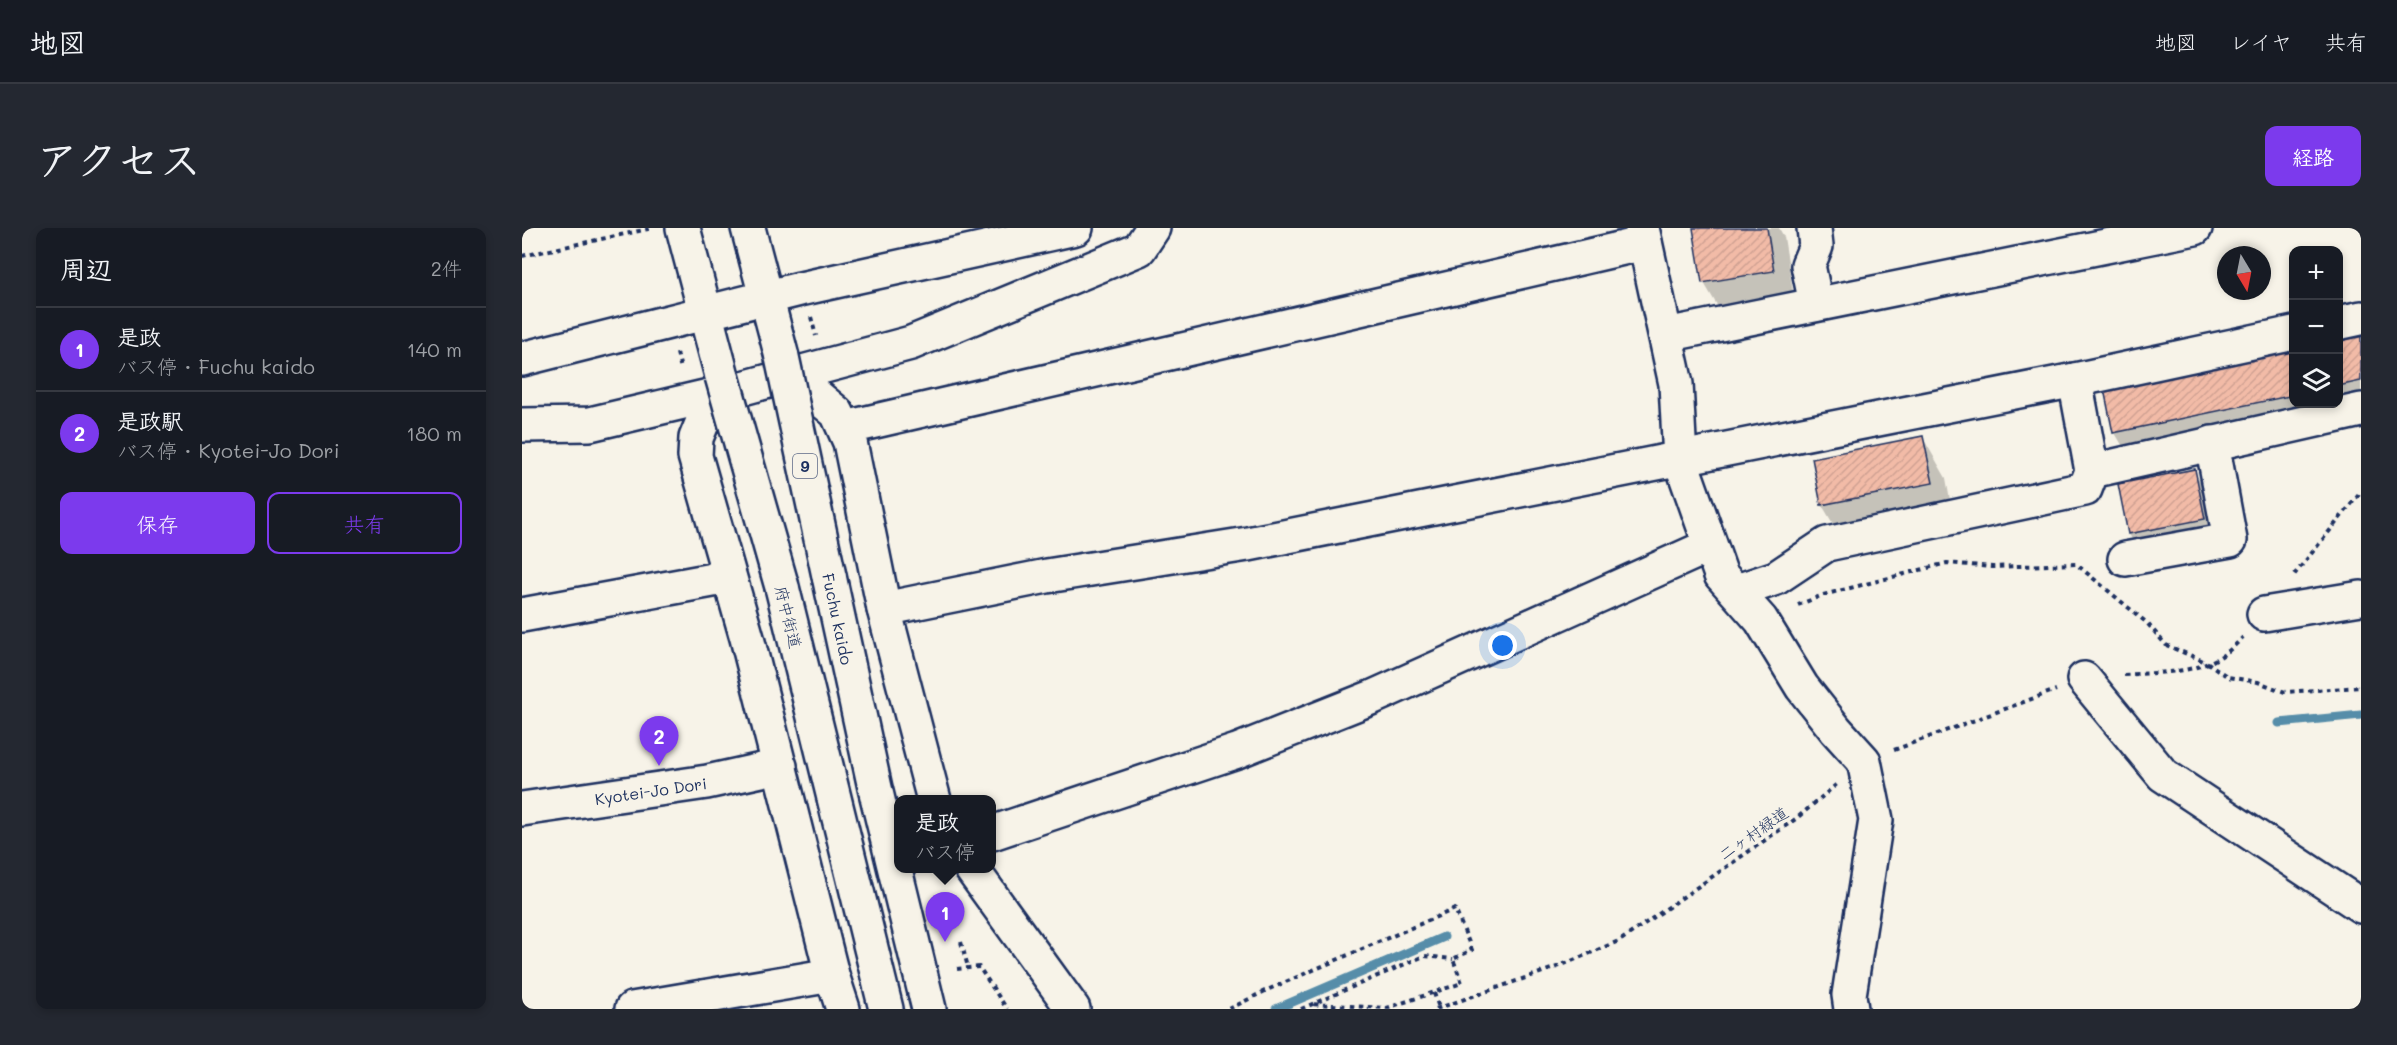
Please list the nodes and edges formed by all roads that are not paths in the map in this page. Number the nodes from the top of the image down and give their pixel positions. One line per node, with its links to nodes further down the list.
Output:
1 (683, 228): 11 (street, 府中街道)
2 (1077, 228): 9 (street)
3 (1153, 228): 16 (street)
4 (1814, 228): 10 (street)
5 (2195, 228): 8 (street)
6 (1644, 236): 15 (street); 23 (street)
7 (751, 239): 9 (street, Fuchu kaido / 9)
8 (2075, 240): 10 (street)
9 (766, 297): 11 (street); 18 (street, Fuchu kaido / 9)
10 (1816, 304): 15 (street)
11 (705, 313): 17 (street); 20 (street, 府中街道)
12 (2361, 318): 13 (street)
13 (2343, 322)
14 (2289, 334): 19 (street)
15 (1666, 335): 27 (street)
16 (868, 354): 18 (street); 23 (street)
17 (522, 359)
18 (781, 367): 20 (street); 23 (street); 42 (street, Fuchu kaido / 9, bridge)
19 (2075, 381): 27 (street); 28 (street)
20 (727, 383): 22 (street); 26 (street); 49 (street, 府中街道, bridge)
21 (2361, 411): 25 (street)
22 (639, 412): 24 (street); 26 (street)
23 (836, 415): 34 (street)
24 (522, 425)
25 (2212, 443): 28 (street); 30 (street)
26 (695, 456): 31 (street)
27 (1680, 459): 29 (street); 34 (street)
28 (2092, 471): 32 (street)
29 (1710, 546): 32 (street); 41 (street)
30 (2125, 559)
31 (729, 577): 36 (street); 38 (street)
32 (1737, 591): 52 (street)
33 (2361, 598): 35 (street)
34 (884, 609): 39 (street)
35 (2264, 614)
36 (522, 615)
37 (2084, 679): 45 (street)
38 (780, 766): 40 (street, Kyotei-Jo Dori); 46 (street)
39 (933, 795)
40 (522, 809)
41 (996, 832)
42 (894, 866)
43 (896, 873): 50 (street, Fuchu kaido / 9, bridge)
44 (975, 873): 51 (street)
45 (2361, 906)
46 (832, 975): 47 (street); 48 (street)
47 (632, 1009)
48 (843, 1009)
49 (886, 1009)
50 (929, 1009)
51 (1073, 1009)
52 (1851, 1009)

